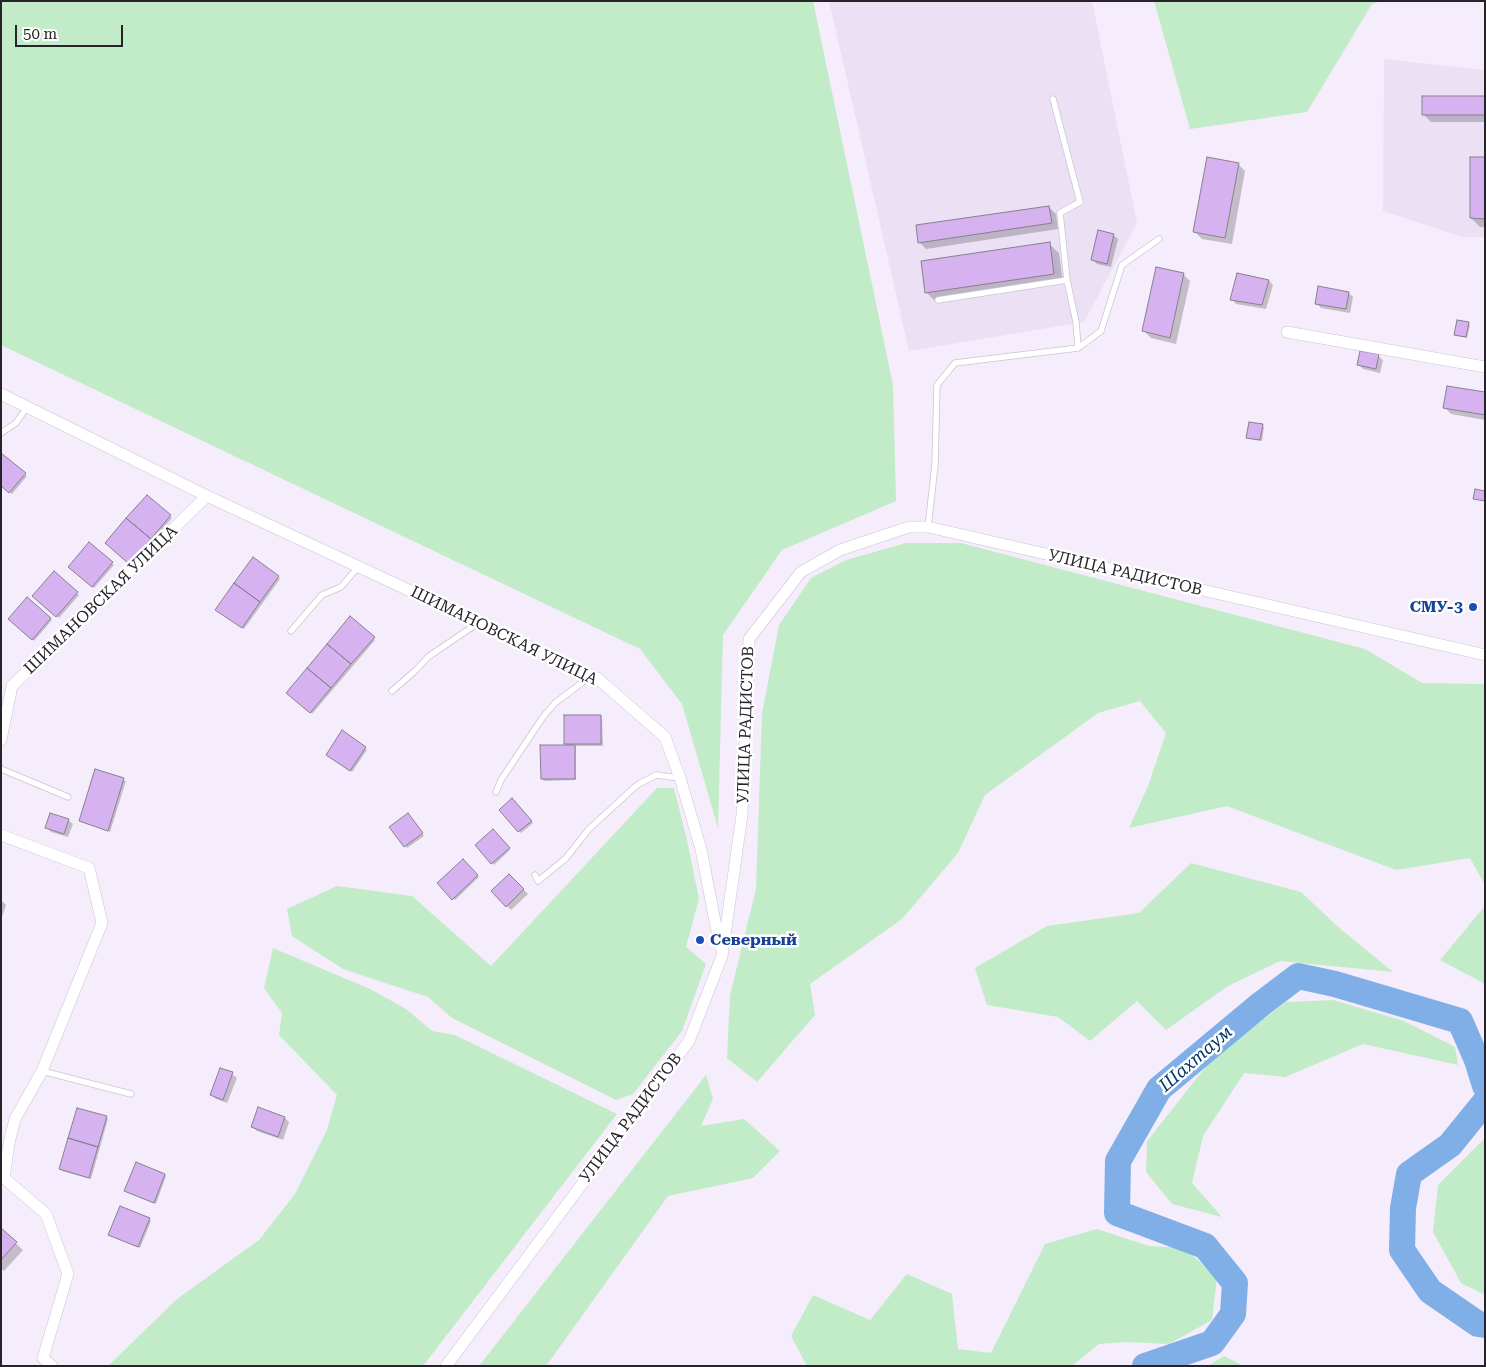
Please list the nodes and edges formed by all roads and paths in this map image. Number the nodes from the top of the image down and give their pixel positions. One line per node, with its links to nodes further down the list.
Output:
1 (1053, 100): 3 (lane)
2 (1159, 239): 6 (lane)
3 (1068, 280): 4 (lane); 6 (lane)
4 (938, 300)
5 (1287, 332): 7 (street)
6 (1078, 348): 12 (lane)
7 (1485, 367)
8 (1, 394): 9 (street, ШИМАНОВСКАЯ УЛИЦА)
9 (27, 407): 10 (lane); 11 (street, ШИМАНОВСКАЯ УЛИЦА)
10 (1, 433)
11 (208, 496): 13 (street, ШИМАНОВСКАЯ УЛИЦА); 19 (street, ШИМАНОВСКАЯ УЛИЦА)
12 (928, 528): 16 (street, УЛИЦА РАДИСТОВ); 26 (street, УЛИЦА РАДИСТОВ)
13 (358, 567): 14 (street, ШИМАНОВСКАЯ УЛИЦА); 15 (lane)
14 (478, 622): 17 (street, ШИМАНОВСКАЯ УЛИЦА); 18 (lane)
15 (291, 631)
16 (1485, 654)
17 (591, 676): 21 (street, ШИМАНОВСКАЯ УЛИЦА); 22 (lane)
18 (392, 691)
19 (1, 740)
20 (1, 769): 23 (lane)
21 (680, 778): 25 (lane); 26 (street, ШИМАНОВСКАЯ УЛИЦА)
22 (496, 792)
23 (68, 797)
24 (1, 835): 27 (street)
25 (535, 875)
26 (722, 956): 30 (street, УЛИЦА РАДИСТОВ)
27 (42, 1071): 28 (lane); 29 (street)
28 (131, 1094)
29 (52, 1366)
30 (446, 1366)

